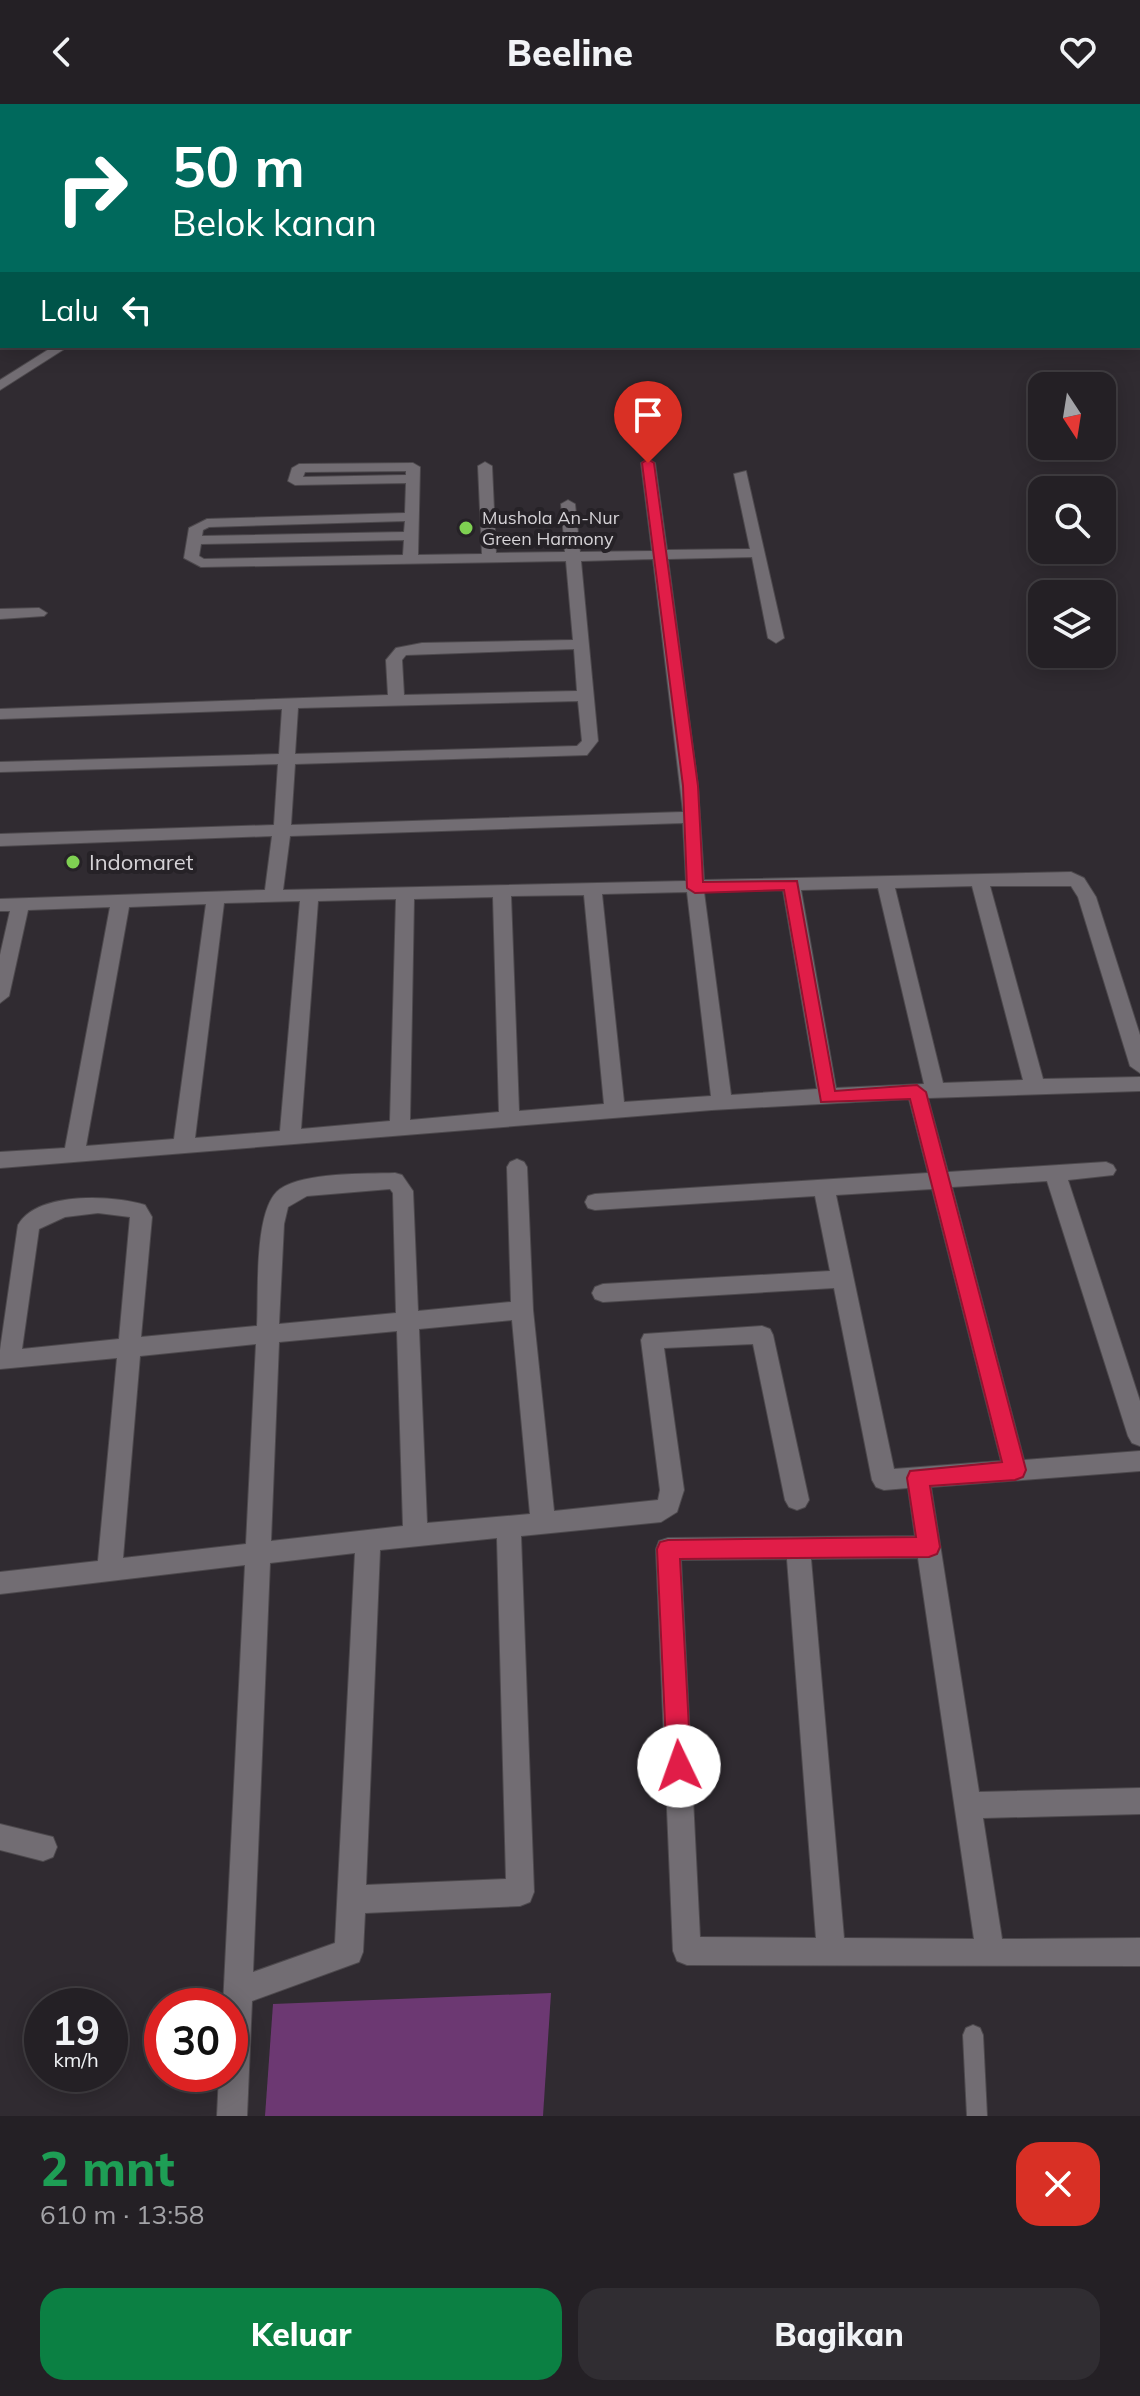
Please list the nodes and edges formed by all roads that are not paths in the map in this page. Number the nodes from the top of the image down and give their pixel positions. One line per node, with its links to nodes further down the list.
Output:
1 (60, 348): 2 (street)
2 (0, 386)
3 (648, 463): 12 (street)
4 (485, 466): 14 (street)
5 (741, 474): 11 (street)
6 (413, 479): 6 (street); 8 (street)
7 (568, 504): 13 (street)
8 (412, 517): 9 (street); 10 (street)
9 (410, 536): 10 (street); 15 (street)
10 (193, 540): 15 (street)
11 (758, 553): 12 (street); 18 (street)
12 (660, 555): 13 (street); 26 (street)
13 (572, 557): 14 (street); 19 (street)
14 (489, 558): 15 (street)
15 (410, 559)
16 (39, 613): 17 (street)
17 (0, 614)
18 (776, 638)
19 (580, 644): 20 (street); 21 (street)
20 (585, 696): 21 (street); 24 (street)
21 (396, 700): 22 (street)
22 (290, 704): 23 (street); 24 (street)
23 (0, 714)
24 (285, 760): 25 (street); 27 (street)
25 (0, 767)
26 (692, 817): 27 (street); 32 (street)
27 (282, 830): 28 (street); 36 (street)
28 (0, 840)
29 (979, 879): 30 (street); 43 (street); 44 (street)
30 (885, 882): 31 (street); 45 (street)
31 (791, 884): 32 (street); 46 (street)
32 (695, 888): 33 (street); 47 (street)
33 (592, 889): 34 (street); 48 (street)
34 (502, 891): 35 (street); 49 (street)
35 (405, 893): 37 (street); 50 (street)
36 (273, 896): 37 (street); 38 (street)
37 (309, 896): 51 (street)
38 (216, 898): 39 (street); 52 (street)
39 (121, 899): 40 (street); 53 (street)
40 (21, 903): 41 (street); 42 (street)
41 (0, 905)
42 (0, 996)
43 (1139, 1081): 44 (street)
44 (1035, 1086): 45 (street)
45 (926, 1091): 46 (street); 58 (street)
46 (828, 1098): 47 (street)
47 (722, 1103): 48 (street)
48 (615, 1109): 49 (street)
49 (509, 1117): 50 (street)
50 (400, 1126): 51 (street)
51 (290, 1136): 52 (street)
52 (184, 1144): 53 (street)
53 (74, 1154): 54 (street)
54 (0, 1160)
55 (517, 1167): 63 (street)
56 (1106, 1170): 57 (street)
57 (1055, 1173): 58 (street); 68 (street)
58 (940, 1180): 59 (street); 70 (street)
59 (824, 1188): 60 (street); 61 (street)
60 (595, 1202)
61 (842, 1279): 62 (street); 71 (street)
62 (603, 1293)
63 (522, 1310): 64 (street); 73 (street)
64 (410, 1323): 65 (street); 65 (street); 75 (street)
65 (267, 1336): 66 (street); 79 (street)
66 (131, 1348): 67 (street); 67 (street); 80 (street)
67 (5, 1359)
68 (1140, 1436)
69 (1140, 1461): 70 (street)
70 (1015, 1470): 71 (street)
71 (918, 1478): 77 (street)
72 (797, 1500): 73 (street)
73 (543, 1524): 74 (street)
74 (509, 1526): 75 (street); 86 (street)
75 (415, 1535): 76 (street)
76 (368, 1540): 79 (street); 86 (street)
77 (929, 1547): 78 (street); 83 (street)
78 (798, 1548): 87 (street); 87 (street)
79 (258, 1553): 80 (street); 90 (street)
80 (110, 1568): 81 (street)
81 (0, 1583)
82 (1140, 1801): 83 (street)
83 (968, 1805): 89 (street)
84 (0, 1837): 85 (street)
85 (43, 1847)
86 (351, 1900): 91 (street)
87 (831, 1952): 89 (street)
88 (1140, 1952): 89 (street)
89 (990, 1953)
90 (239, 1988)
91 (247, 1988)
92 (973, 2035): 95 (lane)
93 (233, 2092): 94 (street)
94 (232, 2116)
95 (977, 2116)

